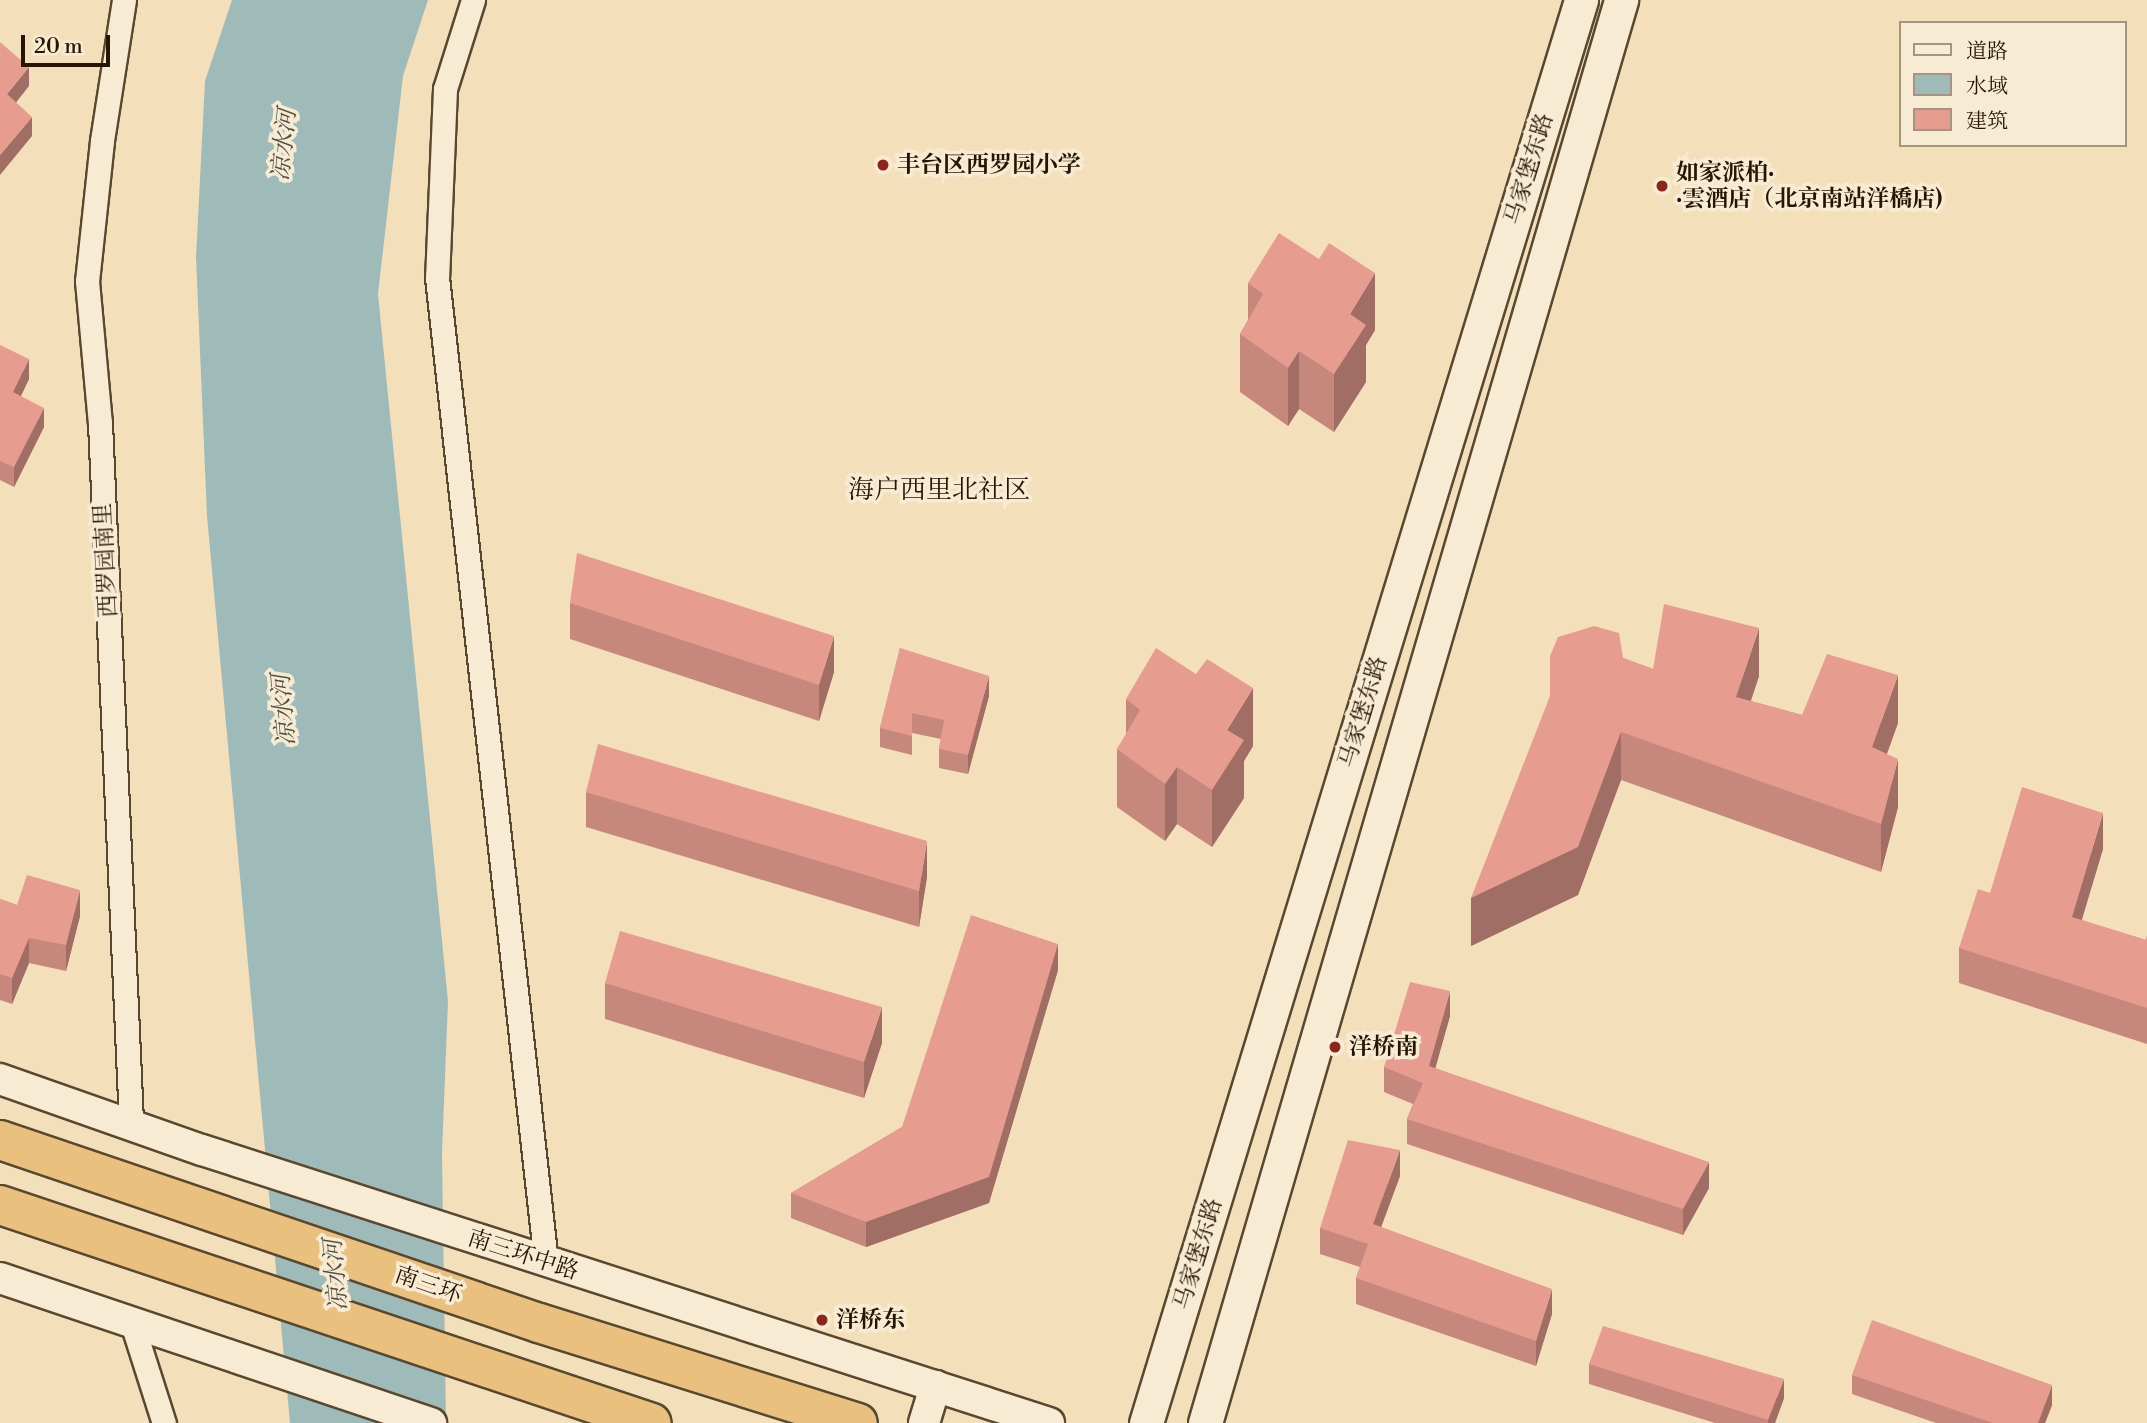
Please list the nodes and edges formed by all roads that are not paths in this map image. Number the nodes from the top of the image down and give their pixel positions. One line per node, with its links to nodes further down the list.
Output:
1 (124, 0): 6 (street, 西罗园南里)
2 (474, 0): 9 (street)
3 (1581, 0): 19 (main road, 马家堡东路)
4 (1621, 0): 20 (main road, 马家堡东路)
5 (0, 1079): 6 (street, 南三环中路)
6 (131, 1123): 9 (street, 南三环中路)
7 (0, 1140): 16 (highway, 南三环)
8 (0, 1205): 15 (highway)
9 (546, 1262): 12 (street, 南三环中路)
10 (0, 1278): 11 (street)
11 (132, 1323): 13 (street); 14 (street)
12 (935, 1386): 17 (street); 18 (street, 南三环中路)
13 (164, 1423)
14 (431, 1423)
15 (652, 1423)
16 (858, 1423)
17 (924, 1423)
18 (1049, 1423)
19 (1146, 1423)
20 (1205, 1423)

